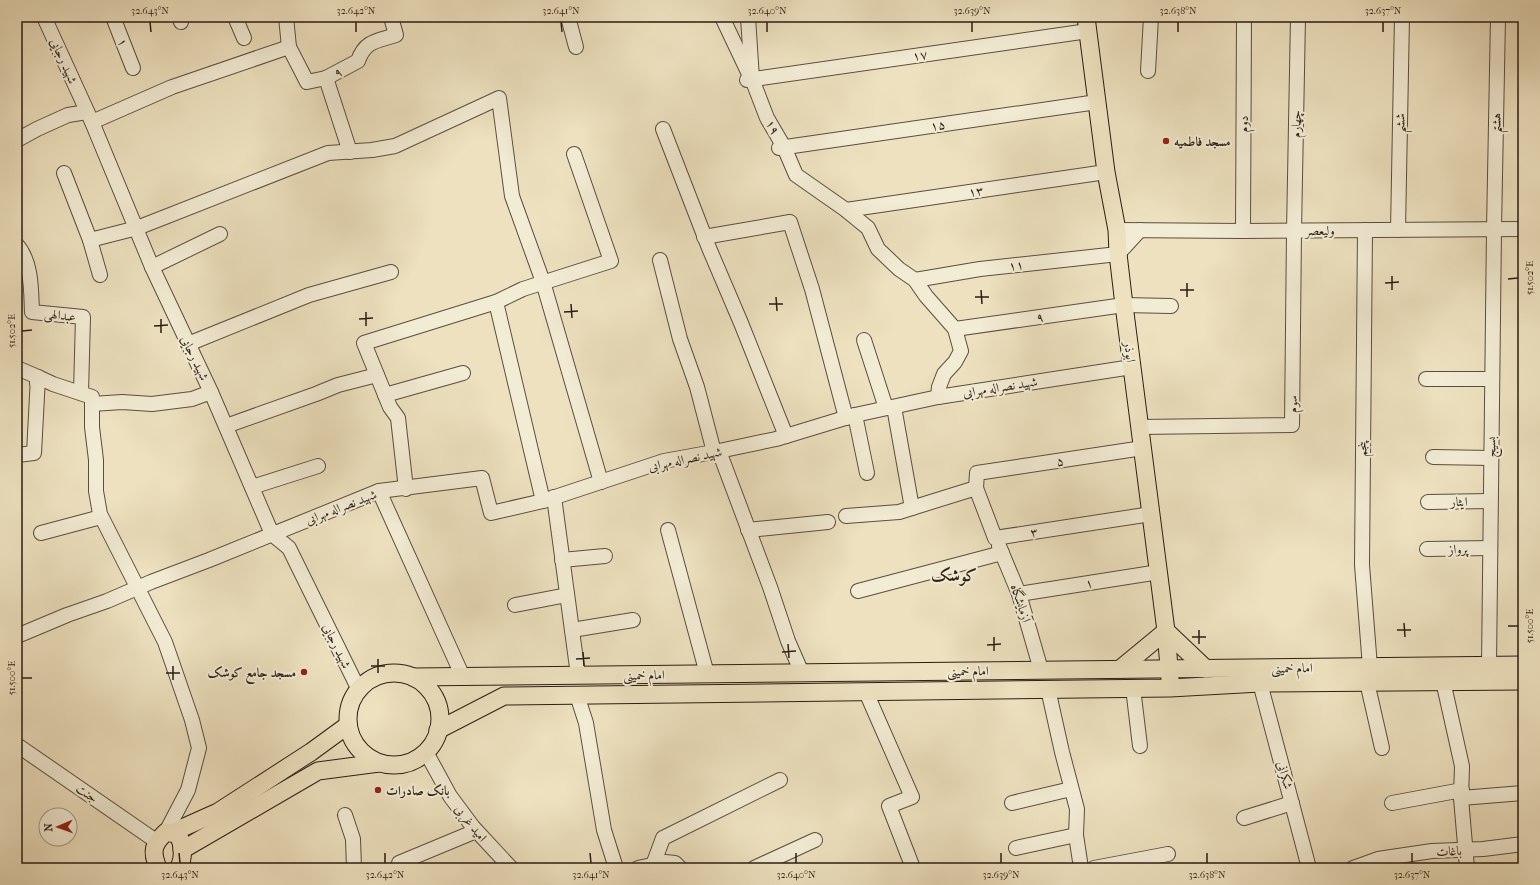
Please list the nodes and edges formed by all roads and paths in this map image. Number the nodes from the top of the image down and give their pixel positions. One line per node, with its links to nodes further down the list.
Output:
1 (44, 17): 23 (street, شهید رجایی)
2 (113, 17): 18 (street, ۱)
3 (235, 17): 15 (street)
4 (286, 17): 16 (street)
5 (391, 17): 20 (street, ۹)
6 (568, 17): 17 (street)
7 (722, 17): 21 (street)
8 (748, 17): 21 (street, ۱۹)
9 (1151, 17): 19 (street)
10 (1244, 17): 39 (street, دوم)
11 (1298, 17): 40 (street, چهارم)
12 (1402, 17): 38 (street, ششم)
13 (1498, 17): 33 (street, هشتم)
14 (1087, 24): 21 (street, ۱۷); 22 (main road, ابوذر)
15 (244, 38)
16 (289, 47): 20 (street); 23 (street)
17 (576, 47)
18 (133, 68)
19 (1148, 71)
20 (326, 78): 27 (street, ۹)
21 (749, 79): 26 (street, ۱۹)
22 (1097, 102): 26 (street, ۱۵); 29 (main road, ابوذر)
23 (90, 117): 25 (street); 32 (street, شهید رجایی)
24 (663, 129): 42 (street)
25 (17, 140)
26 (781, 147): 31 (street, ۱۹)
27 (350, 152): 32 (street); 51 (street)
28 (574, 154): 51 (street)
29 (1106, 172): 31 (street, ۱۳); 35 (main road, ابوذر)
30 (64, 173): 43 (street)
31 (846, 210): 50 (street, ۱۹)
32 (137, 228): 43 (street); 47 (street, شهید رجایی)
33 (1494, 229): 34 (street, ولیعصر); 38 (street, ولیعصر); 63 (street, بسیج)
34 (1523, 229)
35 (1117, 230): 36 (street, ولیعصر); 45 (main road, ابوذر)
36 (1140, 230): 39 (street, ولیعصر); 45 (street)
37 (1365, 230): 38 (street, ولیعصر); 40 (street, ولیعصر); 123 (street, پنجم)
38 (1398, 230)
39 (1243, 231): 40 (street, ولیعصر)
40 (1294, 231): 73 (street, سوم)
41 (220, 234): 47 (street)
42 (704, 237): 71 (street); 74 (street)
43 (90, 240): 49 (street)
44 (17, 245): 66 (street, عبدالهی)
45 (1118, 254): 50 (street, ۱۱); 53 (main road, ابوذر)
46 (660, 260): 76 (street)
47 (152, 267): 57 (street, شهید رجایی)
48 (391, 272): 57 (street)
49 (100, 275)
50 (915, 280): 55 (street)
51 (543, 282): 52 (street); 82 (street)
52 (496, 302): 61 (street); 87 (street)
53 (1124, 305): 54 (street, ۹); 55 (street, ۹); 58 (main road, ابوذر)
54 (1171, 306)
55 (956, 329): 68 (street)
56 (864, 340): 70 (street)
57 (188, 344): 65 (street, شهید رجایی)
58 (1132, 367): 68 (street, شهید نصراله مهرابی); 73 (main road, ابوذر)
59 (17, 368): 64 (street)
60 (463, 373): 67 (street)
61 (377, 375): 67 (street); 72 (street)
62 (1426, 379): 63 (street)
63 (1492, 379): 79 (street, بسیج)
64 (37, 380): 66 (street); 77 (street)
65 (211, 392): 69 (street); 72 (street, شهید رجایی)
66 (81, 394): 69 (street)
67 (385, 395): 84 (street)
68 (938, 397): 70 (street, شهید نصراله مهرابی)
69 (92, 404): 93 (street)
70 (890, 408): 71 (street, شهید نصراله مهرابی); 90 (street)
71 (851, 417): 74 (street, شهید نصراله مهرابی); 81 (street)
72 (226, 426): 83 (street, شهید رجایی)
73 (1140, 427): 75 (main road, ابوذر)
74 (786, 436): 76 (street, شهید نصراله مهرابی)
75 (1143, 448): 85 (street, ۵); 91 (main road, ابوذر)
76 (716, 452): 82 (street, شهید نصراله مهرابی); 96 (street)
77 (17, 455)
78 (1433, 457): 79 (street)
79 (1491, 458): 88 (street, بسیج)
80 (318, 466): 83 (street)
81 (867, 473)
82 (601, 482): 87 (street, شهید نصراله مهرابی)
83 (252, 487): 98 (street, شهید رجایی)
84 (406, 488): 86 (street, شهید نصراله مهرابی); 87 (street, شهید نصراله مهرابی)
85 (976, 488): 90 (street); 99 (street)
86 (380, 491): 98 (street, شهید نصراله مهرابی); 125 (street)
87 (548, 499): 104 (street)
88 (1490, 501): 89 (street, ایثار); 100 (street, بسیج)
89 (1428, 502)
90 (912, 508): 92 (street)
91 (1151, 514): 99 (street, ۳); 105 (main road, ابوذر)
92 (846, 516)
93 (101, 517): 97 (street); 106 (street)
94 (828, 522): 96 (street)
95 (668, 530): 122 (street)
96 (748, 530): 121 (street)
97 (41, 533)
98 (272, 534): 106 (street, شهید نصراله مهرابی); 133 (street, شهید رجایی)
99 (996, 538): 102 (street, آزمایشگاه)
100 (1490, 548): 101 (street, پرواز); 115 (street, بسیج)
101 (1426, 549)
102 (1002, 553): 107 (street); 108 (street, آزمایشگاه)
103 (605, 556): 104 (street)
104 (562, 560): 109 (street)
105 (1159, 572): 108 (street, ۱); 113 (main road, ابوذر)
106 (137, 588): 114 (street, شهید نصراله مهرابی); 153 (street)
107 (858, 591)
108 (1019, 594): 119 (street, آزمایشگاه)
109 (567, 595): 110 (street); 112 (street)
110 (514, 605)
111 (633, 620): 112 (street)
112 (572, 630): 124 (street)
113 (1166, 631): 117 (main road); 118 (main road, ابوذر); 120 (main road)
114 (17, 636)
115 (1488, 665): 116 (main road, امام خمینی); 123 (main road, امام خمینی)
116 (1523, 665)
117 (1206, 668): 118 (main road, امام خمینی); 123 (main road, امام خمینی)
118 (1169, 669): 120 (main road, امام خمینی); 131 (main road, ابوذر)
119 (1041, 670): 120 (main road, امام خمینی); 121 (main road, امام خمینی)
120 (1120, 670)
121 (802, 673): 122 (main road, امام خمینی)
122 (707, 674): 124 (main road, امام خمینی)
123 (1369, 674): 128 (main road, امام خمینی); 129 (main road, امام خمینی); 140 (street, پنجم)
124 (578, 675): 125 (main road, امام خمینی)
125 (463, 677): 126 (main road, امام خمینی)
126 (413, 678): 133 (main road); 137 (main road)
127 (1523, 681): 128 (main road, امام خمینی)
128 (1443, 682): 146 (street)
129 (1260, 683): 131 (main road, امام خمینی); 148 (street, شکرانی)
130 (1133, 688): 131 (main road, امام خمینی); 132 (main road, امام خمینی); 139 (street)
131 (1170, 688)
132 (1048, 689): 134 (main road, امام خمینی); 144 (street)
133 (359, 690): 136 (main road)
134 (866, 692): 135 (main road, امام خمینی); 171 (street)
135 (577, 695): 137 (main road, امام خمینی); 167 (street)
136 (348, 725): 142 (main road); 153 (main road)
137 (438, 730): 141 (main road)
138 (17, 745): 153 (street, جنت)
139 (1140, 746)
140 (1382, 748)
141 (426, 752): 142 (main road); 152 (street, امید غربی)
142 (379, 763): 158 (main road)
143 (780, 780): 162 (street)
144 (1071, 789): 147 (street); 154 (street)
145 (1523, 793): 146 (street)
146 (1462, 794): 149 (street); 159 (street)
147 (1012, 803)
148 (1292, 803): 151 (street); 174 (street, شکرانی)
149 (1392, 803)
150 (345, 815): 165 (street)
151 (1244, 818)
152 (476, 830): 161 (street); 166 (street, امید غربی)
153 (164, 835): 158 (main road); 163 (main road)
154 (1076, 835): 157 (street); 172 (street)
155 (815, 840): 170 (street)
156 (1523, 844): 159 (street, باغات)
157 (1016, 848)
158 (182, 850): 164 (main road)
159 (1465, 850): 175 (street, باغات); 176 (street)
160 (1168, 854): 173 (street)
161 (399, 863)
162 (653, 865): 168 (street); 169 (street)
163 (158, 868)
164 (179, 868)
165 (354, 868)
166 (511, 868)
167 (616, 868)
168 (638, 868)
169 (680, 868)
170 (754, 868)
171 (913, 868)
172 (1082, 868)
173 (1094, 868)
174 (1309, 868)
175 (1353, 868)
176 (1467, 868)

